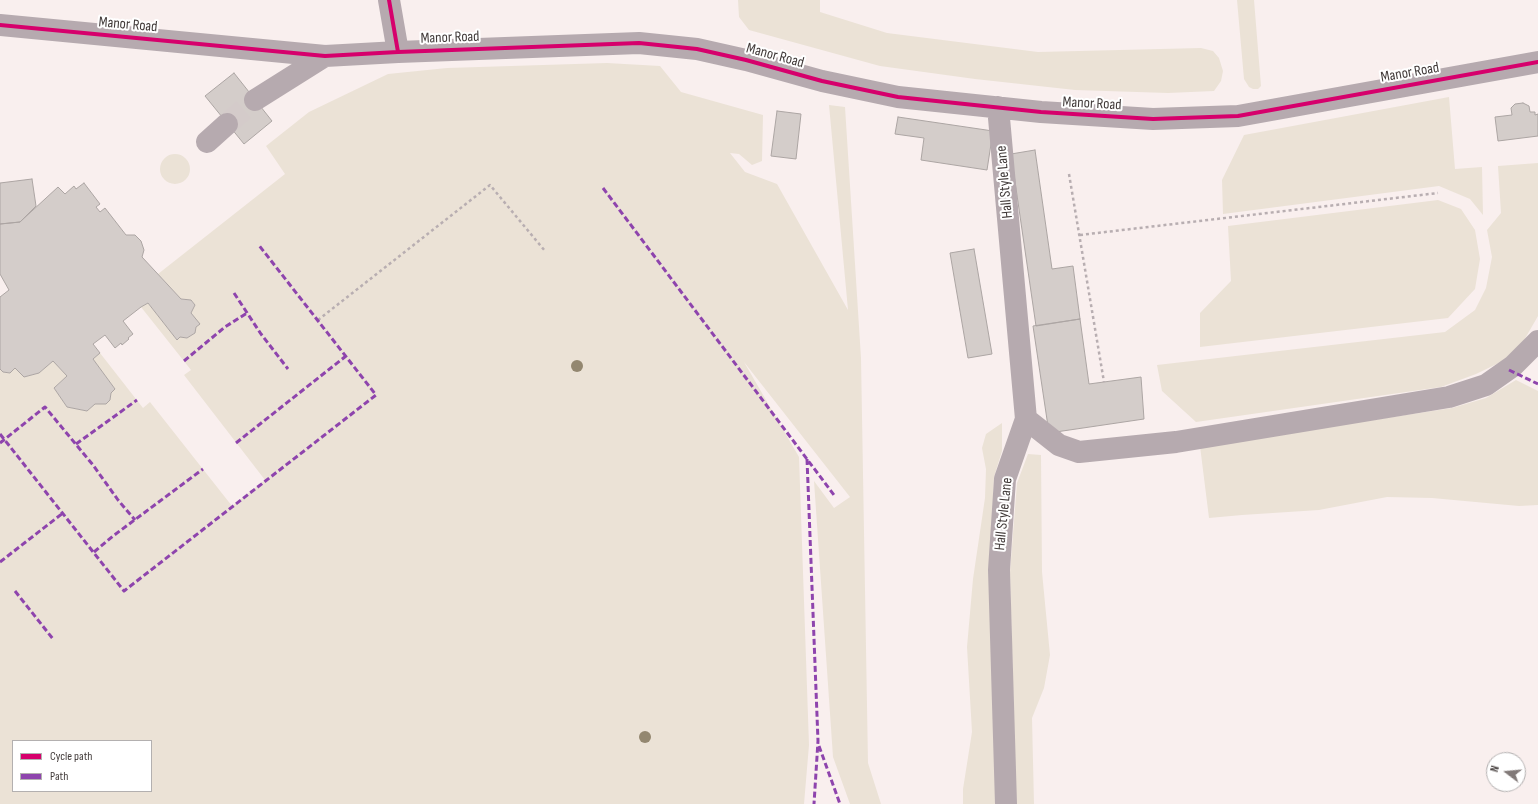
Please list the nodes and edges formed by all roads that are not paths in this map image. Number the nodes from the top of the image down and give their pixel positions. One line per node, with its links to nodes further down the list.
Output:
1 (389, 0): 3 (street)
2 (0, 25): 4 (street, Manor Road)
3 (398, 52): 4 (street, Manor Road); 7 (street, Manor Road)
4 (325, 56): 6 (street)
5 (1538, 62): 7 (street, Manor Road)
6 (255, 100)
7 (998, 107): 11 (street, Hall Style Lane)
8 (227, 124): 9 (street)
9 (208, 142)
10 (1538, 341): 11 (street)
11 (1026, 419): 12 (street, Hall Style Lane)
12 (1006, 804)

